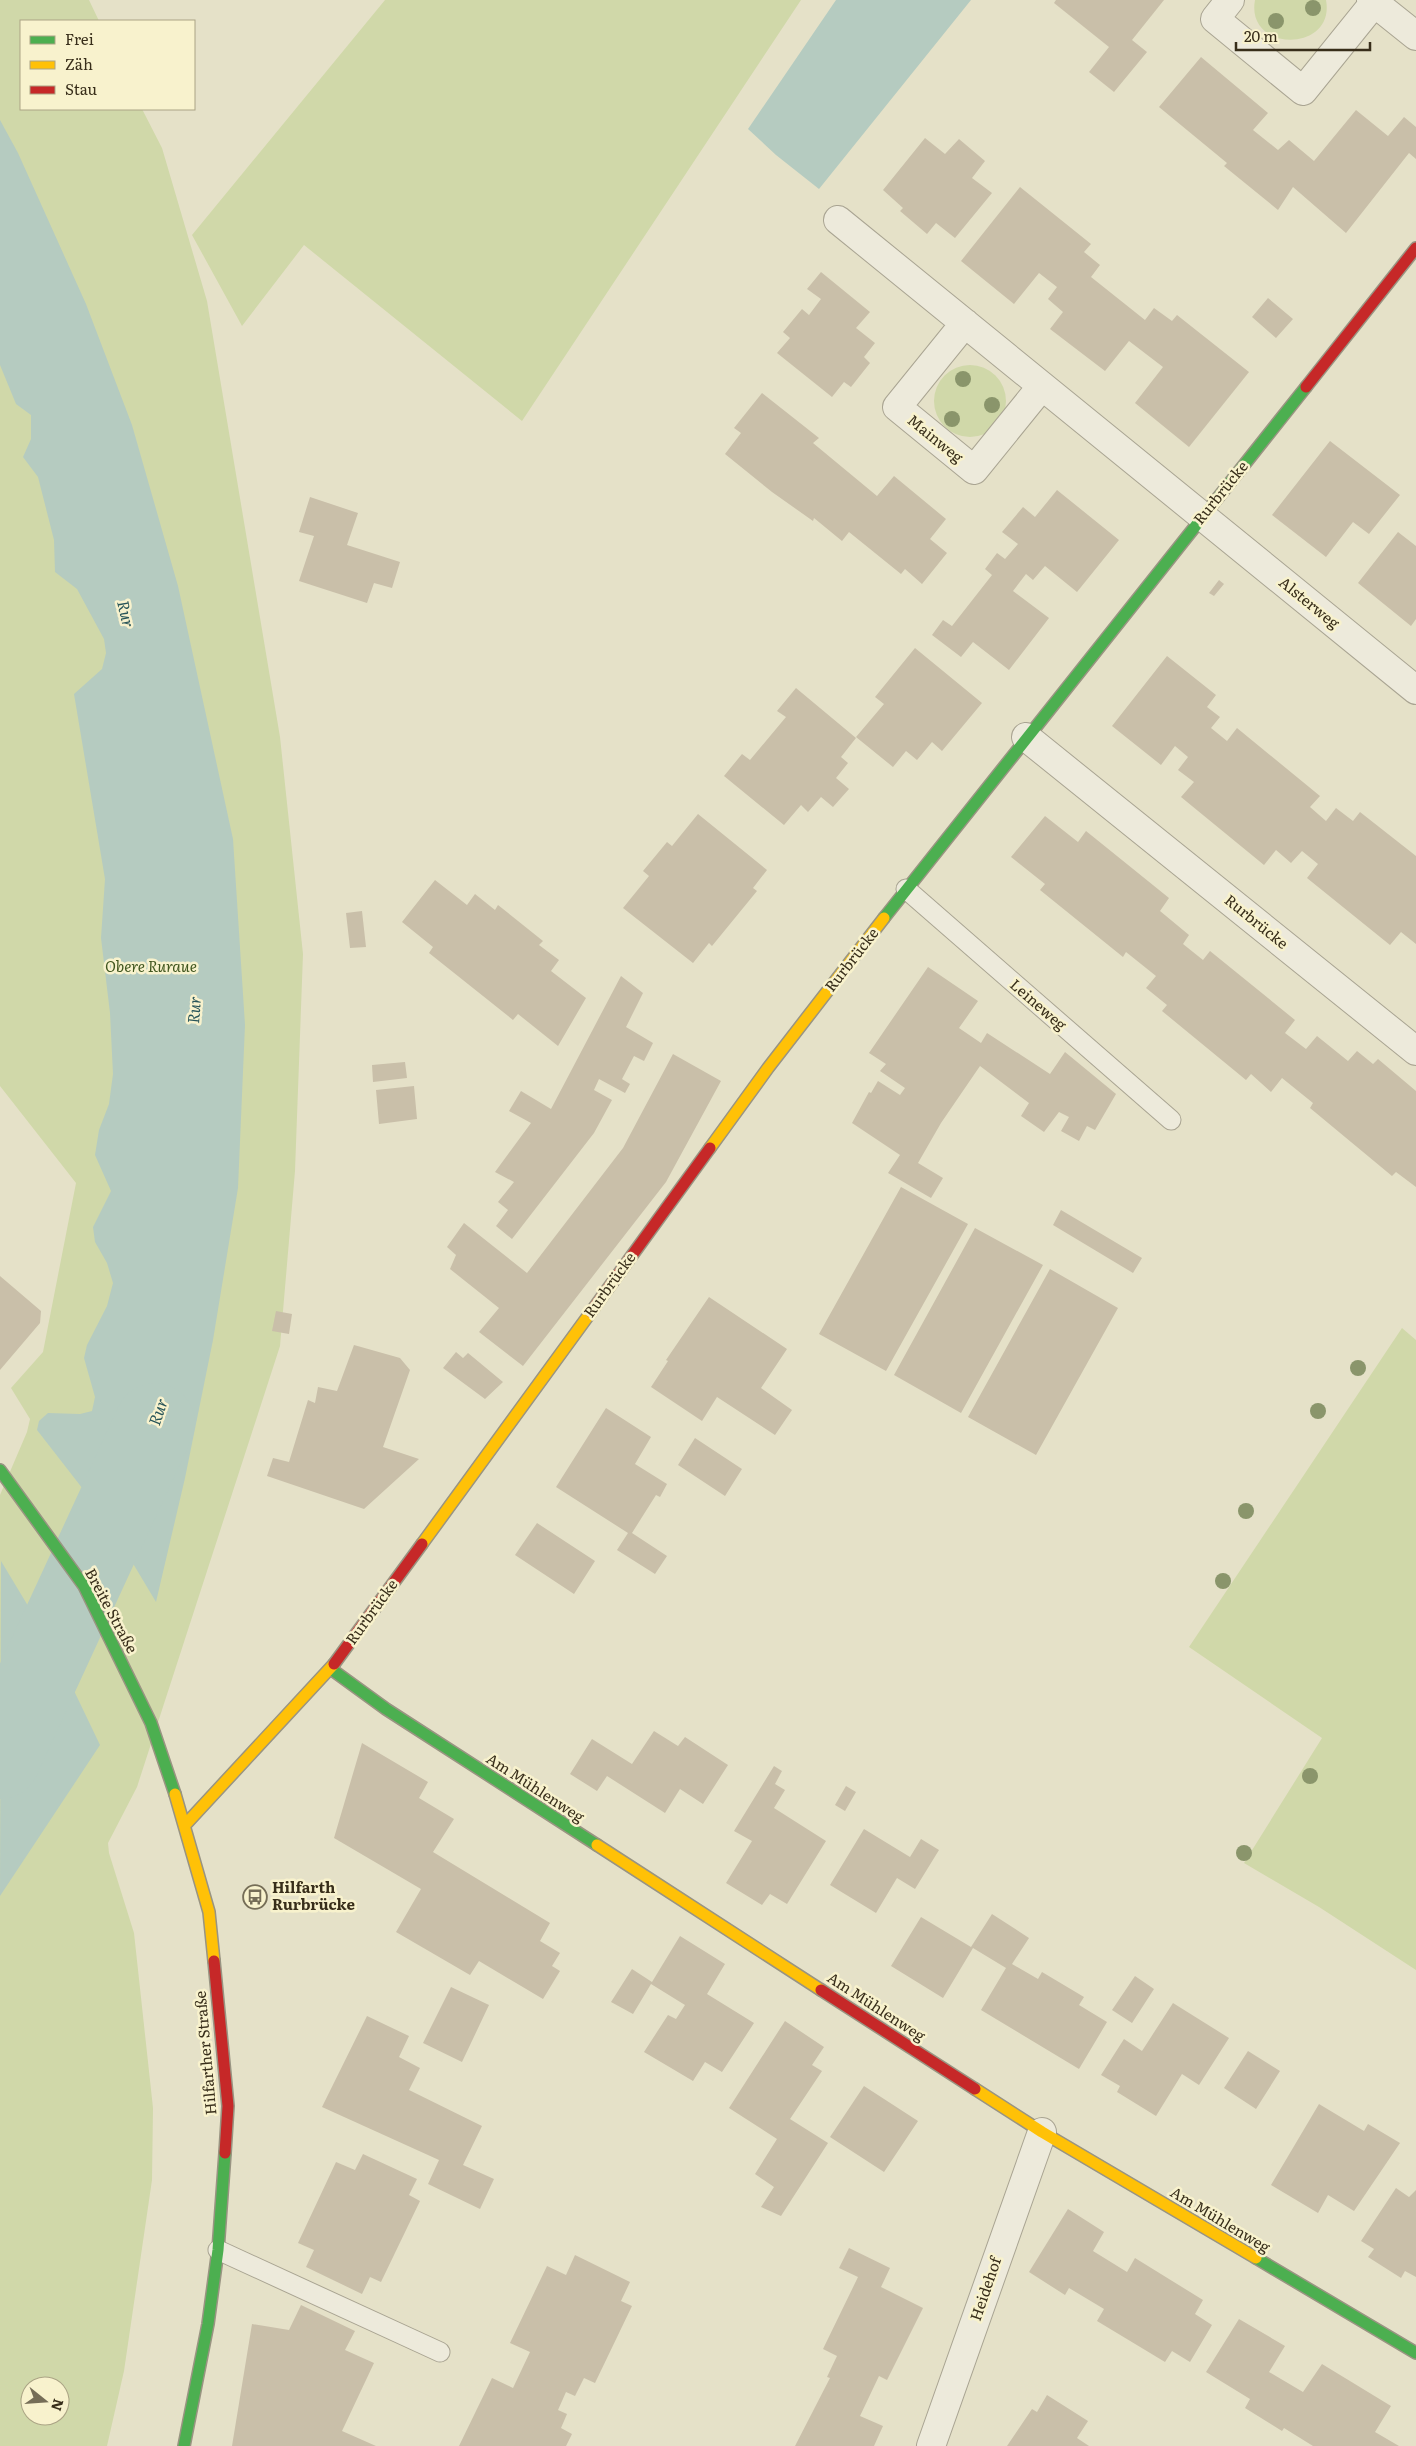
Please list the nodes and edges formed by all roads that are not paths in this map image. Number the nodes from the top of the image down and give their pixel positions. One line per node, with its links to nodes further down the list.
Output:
1 (1230, 0): 2 (street)
2 (1373, 1): 3 (street)
3 (1416, 36)
4 (838, 220): 6 (street)
5 (1416, 248): 8 (street, Rurbrücke)
6 (965, 323): 7 (street); 7 (street, Mainweg)
7 (1042, 386): 8 (street)
8 (1202, 516): 9 (street, Alsterweg); 10 (street, Rurbrücke)
9 (1416, 690)
10 (1026, 737): 11 (street, Rurbrücke); 12 (street, Rurbrücke)
11 (906, 889): 13 (lane, Leineweg); 15 (street, Rurbrücke)
12 (1416, 1051)
13 (1171, 1120)
14 (1, 1472): 16 (street, Breite Straße)
15 (331, 1669): 17 (street, Rurbrücke); 18 (street, Am Mühlenweg)
16 (151, 1723): 17 (street, Hilfarther Straße)
17 (185, 1825): 19 (street, Hilfarther Straße)
18 (1042, 2132): 21 (street, Am Mühlenweg); 23 (street, Heidehof)
19 (218, 2250): 20 (lane); 22 (street, Hilfarther Straße)
20 (440, 2352)
21 (1416, 2353)
22 (184, 2446)
23 (931, 2446)

